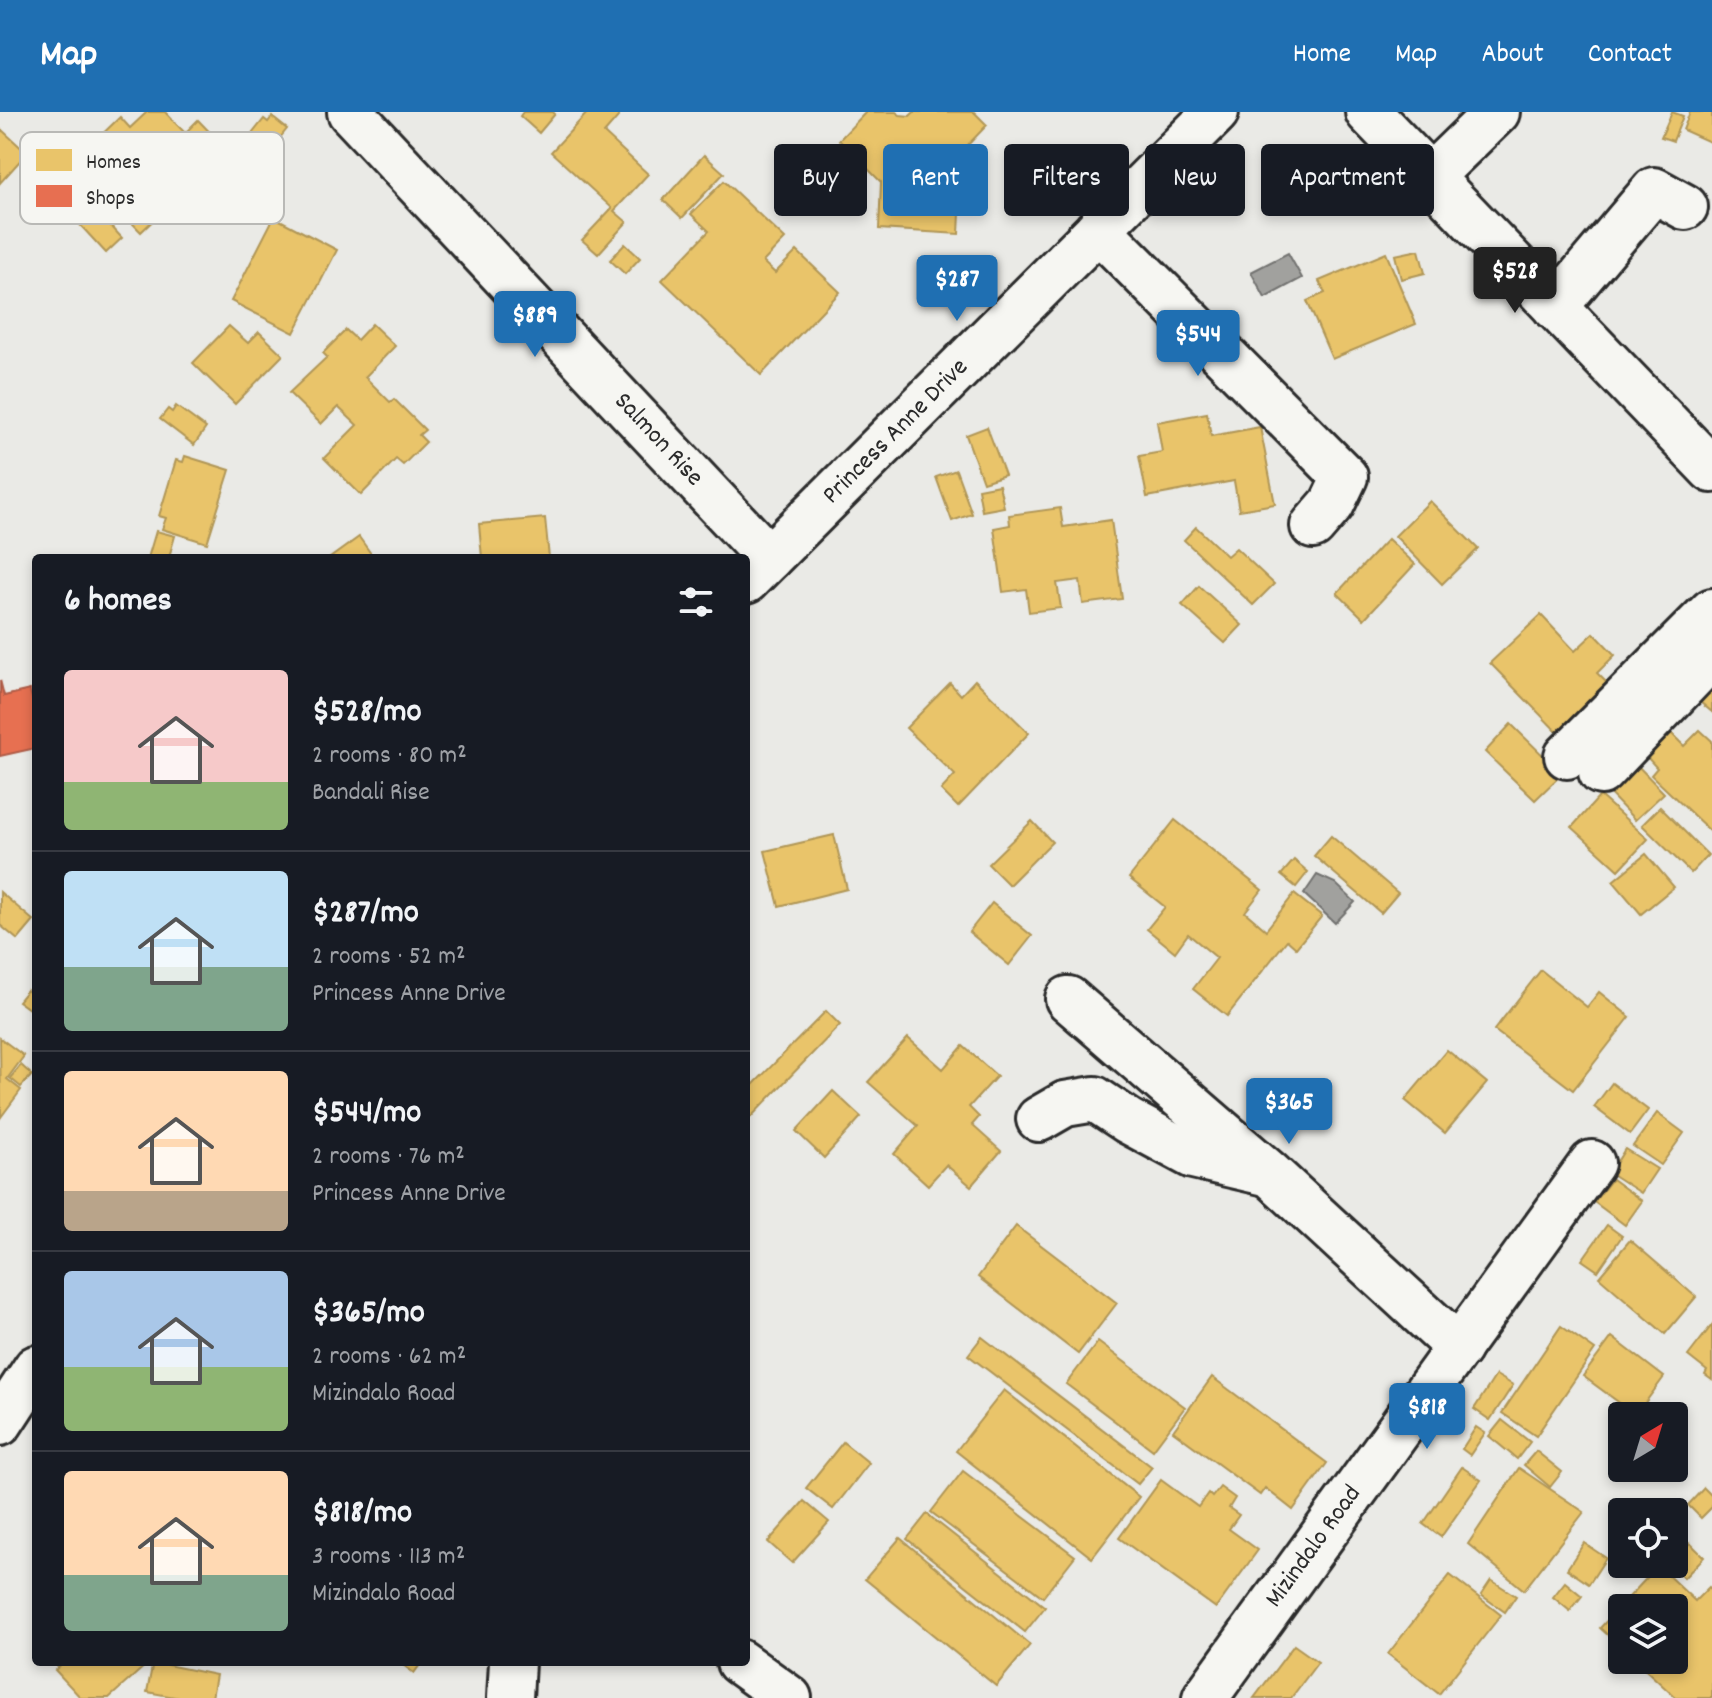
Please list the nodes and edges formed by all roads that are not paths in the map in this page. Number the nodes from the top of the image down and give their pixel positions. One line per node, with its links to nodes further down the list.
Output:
1 (350, 112): 13 (street, Salmon Rise)
2 (1216, 112): 9 (street, Princess Anne Drive)
3 (1368, 112): 5 (street)
4 (1497, 112): 6 (street)
5 (1399, 144)
6 (1434, 173)
7 (1434, 181): 10 (street)
8 (1685, 207): 10 (street)
9 (1098, 229): 12 (street); 14 (street, Princess Anne Drive)
10 (1555, 307): 11 (street)
11 (1712, 470)
12 (1313, 526)
13 (744, 554)
14 (758, 570)
15 (1712, 611): 16 (street)
16 (1712, 656)
17 (1068, 999): 20 (street)
18 (1039, 1119): 20 (street)
19 (1592, 1163): 21 (street, Mizindalo Road)
20 (1269, 1173): 21 (street)
21 (1459, 1348): 28 (street, Mizindalo Road)
22 (32, 1374): 23 (street)
23 (0, 1423)
24 (512, 1666): 26 (street)
25 (745, 1666): 27 (street)
26 (510, 1698)
27 (789, 1698)
28 (1205, 1698)

